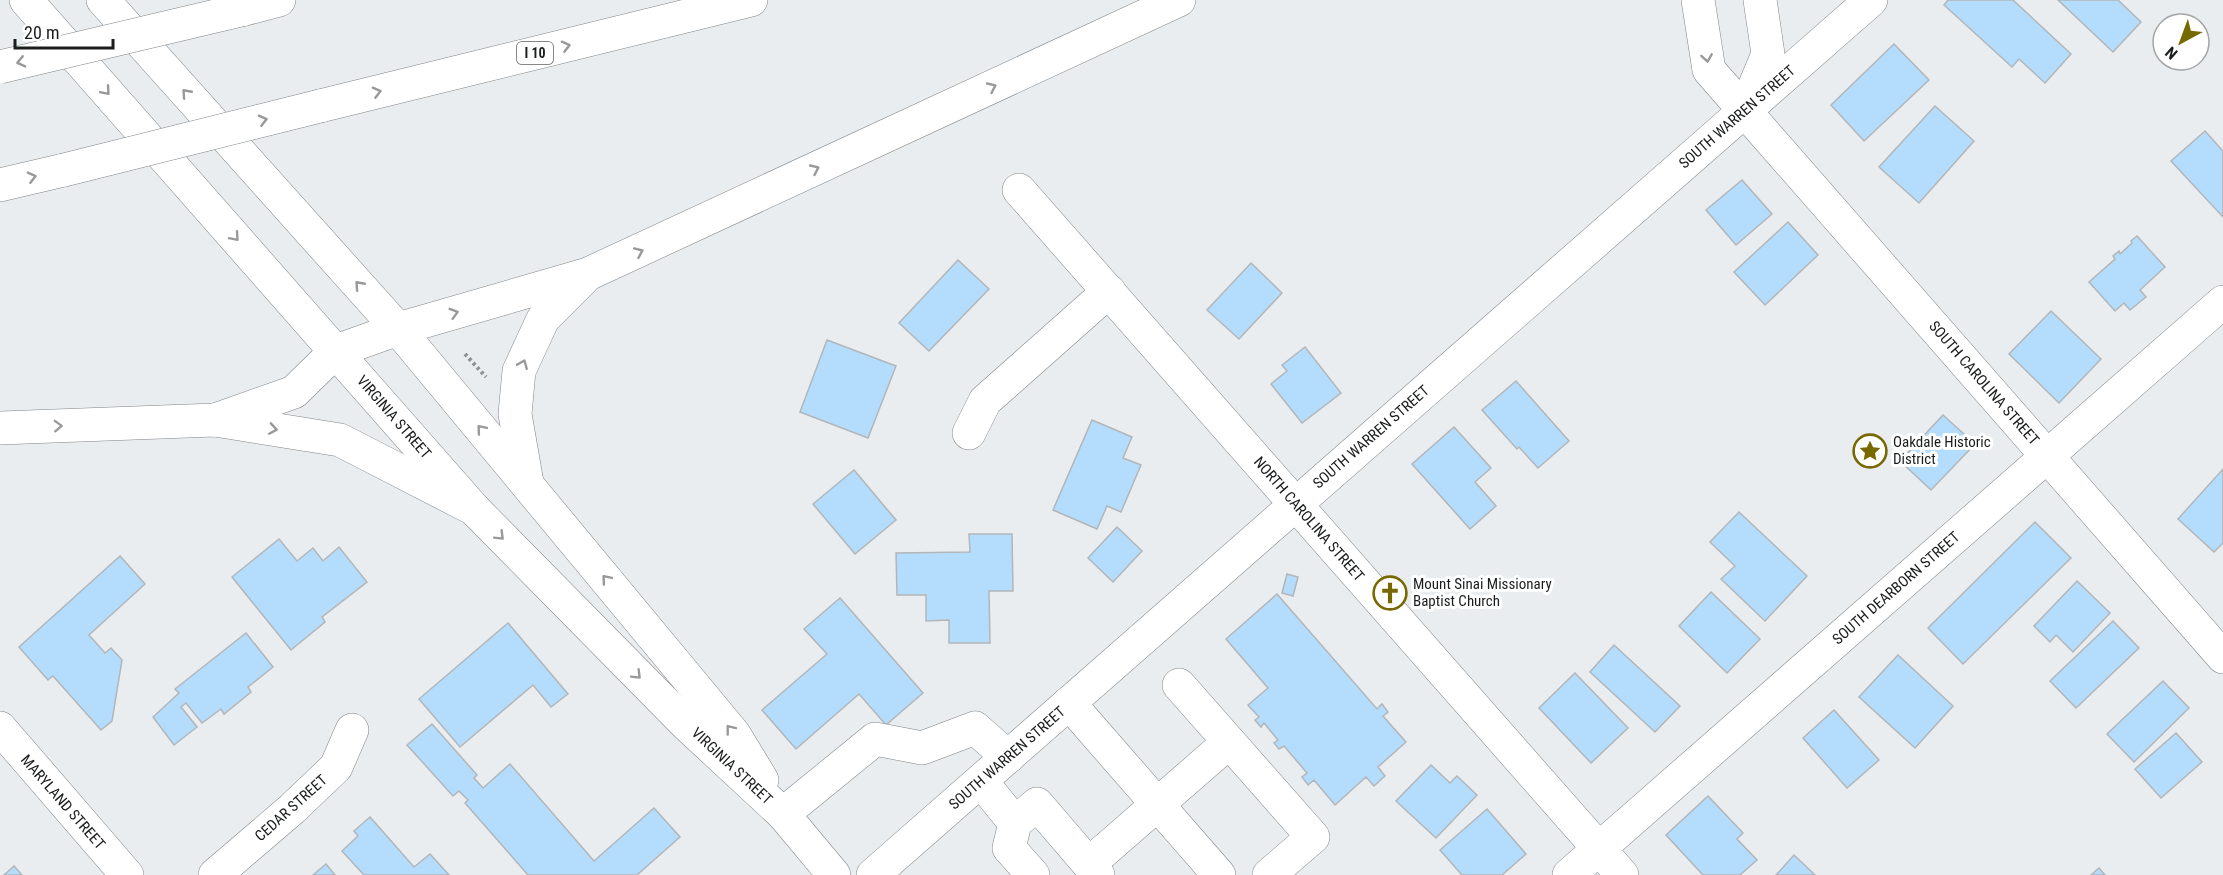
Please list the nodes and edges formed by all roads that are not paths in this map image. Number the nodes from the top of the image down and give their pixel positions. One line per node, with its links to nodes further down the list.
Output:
1 (26, 0): 17 (main road, VIRGINIA STREET, one-way to 17)
2 (103, 0): 16 (main road, VIRGINIA STREET, one-way to 2)
3 (277, 0): 9 (main road, one-way to 9, bridge)
4 (751, 0): 11 (main road, I 10, one-way to 4, bridge)
5 (1179, 0): 13 (main road, one-way to 5)
6 (1698, 0): 10 (main road, SOUTH CAROLINA STREET, one-way to 10)
7 (1760, 0): 10 (main road)
8 (1871, 0): 10 (main road, SOUTH WARREN STREET)
9 (0, 67)
10 (1745, 110): 21 (main road, SOUTH CAROLINA STREET); 23 (main road, SOUTH WARREN STREET)
11 (0, 185)
12 (1019, 190): 14 (main road, NORTH CAROLINA STREET)
13 (588, 274): 16 (main road, one-way to 13); 22 (main road, one-way to 13)
14 (1109, 291): 20 (main road); 23 (main road, NORTH CAROLINA STREET)
15 (2223, 302): 21 (main road, SOUTH DEARBORN STREET)
16 (398, 329): 17 (main road); 22 (main road, VIRGINIA STREET, one-way to 16)
17 (336, 351): 18 (main road); 24 (main road, VIRGINIA STREET)
18 (215, 420): 19 (main road, one-way to 18); 24 (main road, one-way to 24)
19 (0, 429)
20 (969, 433)
21 (2048, 456): 25 (main road, SOUTH CAROLINA STREET); 36 (main road, SOUTH DEARBORN STREET)
22 (526, 483): 34 (main road, VIRGINIA STREET, one-way to 22)
23 (1296, 503): 27 (main road, SOUTH WARREN STREET); 36 (main road, NORTH CAROLINA STREET)
24 (474, 509): 34 (main road, VIRGINIA STREET, one-way to 34)
25 (2223, 657)
26 (1179, 685): 30 (main road)
27 (1069, 703): 31 (main road, SOUTH WARREN STREET); 33 (main road)
28 (0, 728): 38 (main road, MARYLAND STREET)
29 (352, 730): 39 (main road, CEDAR STREET)
30 (1229, 742): 33 (main road); 44 (main road)
31 (1008, 757): 32 (main road, SOUTH WARREN STREET); 34 (main road)
32 (981, 781): 35 (main road); 41 (main road, SOUTH WARREN STREET)
33 (1158, 804): 37 (main road); 43 (main road)
34 (783, 814): 40 (main road, VIRGINIA STREET)
35 (1015, 823): 37 (main road); 42 (main road)
36 (1599, 849): 45 (main road, SOUTH DEARBORN STREET); 46 (main road, NORTH CAROLINA STREET)
37 (1093, 870)
38 (127, 875)
39 (215, 875)
40 (834, 875)
41 (873, 875)
42 (1033, 875)
43 (1219, 875)
44 (1269, 875)
45 (1569, 875)
46 (1622, 875)

